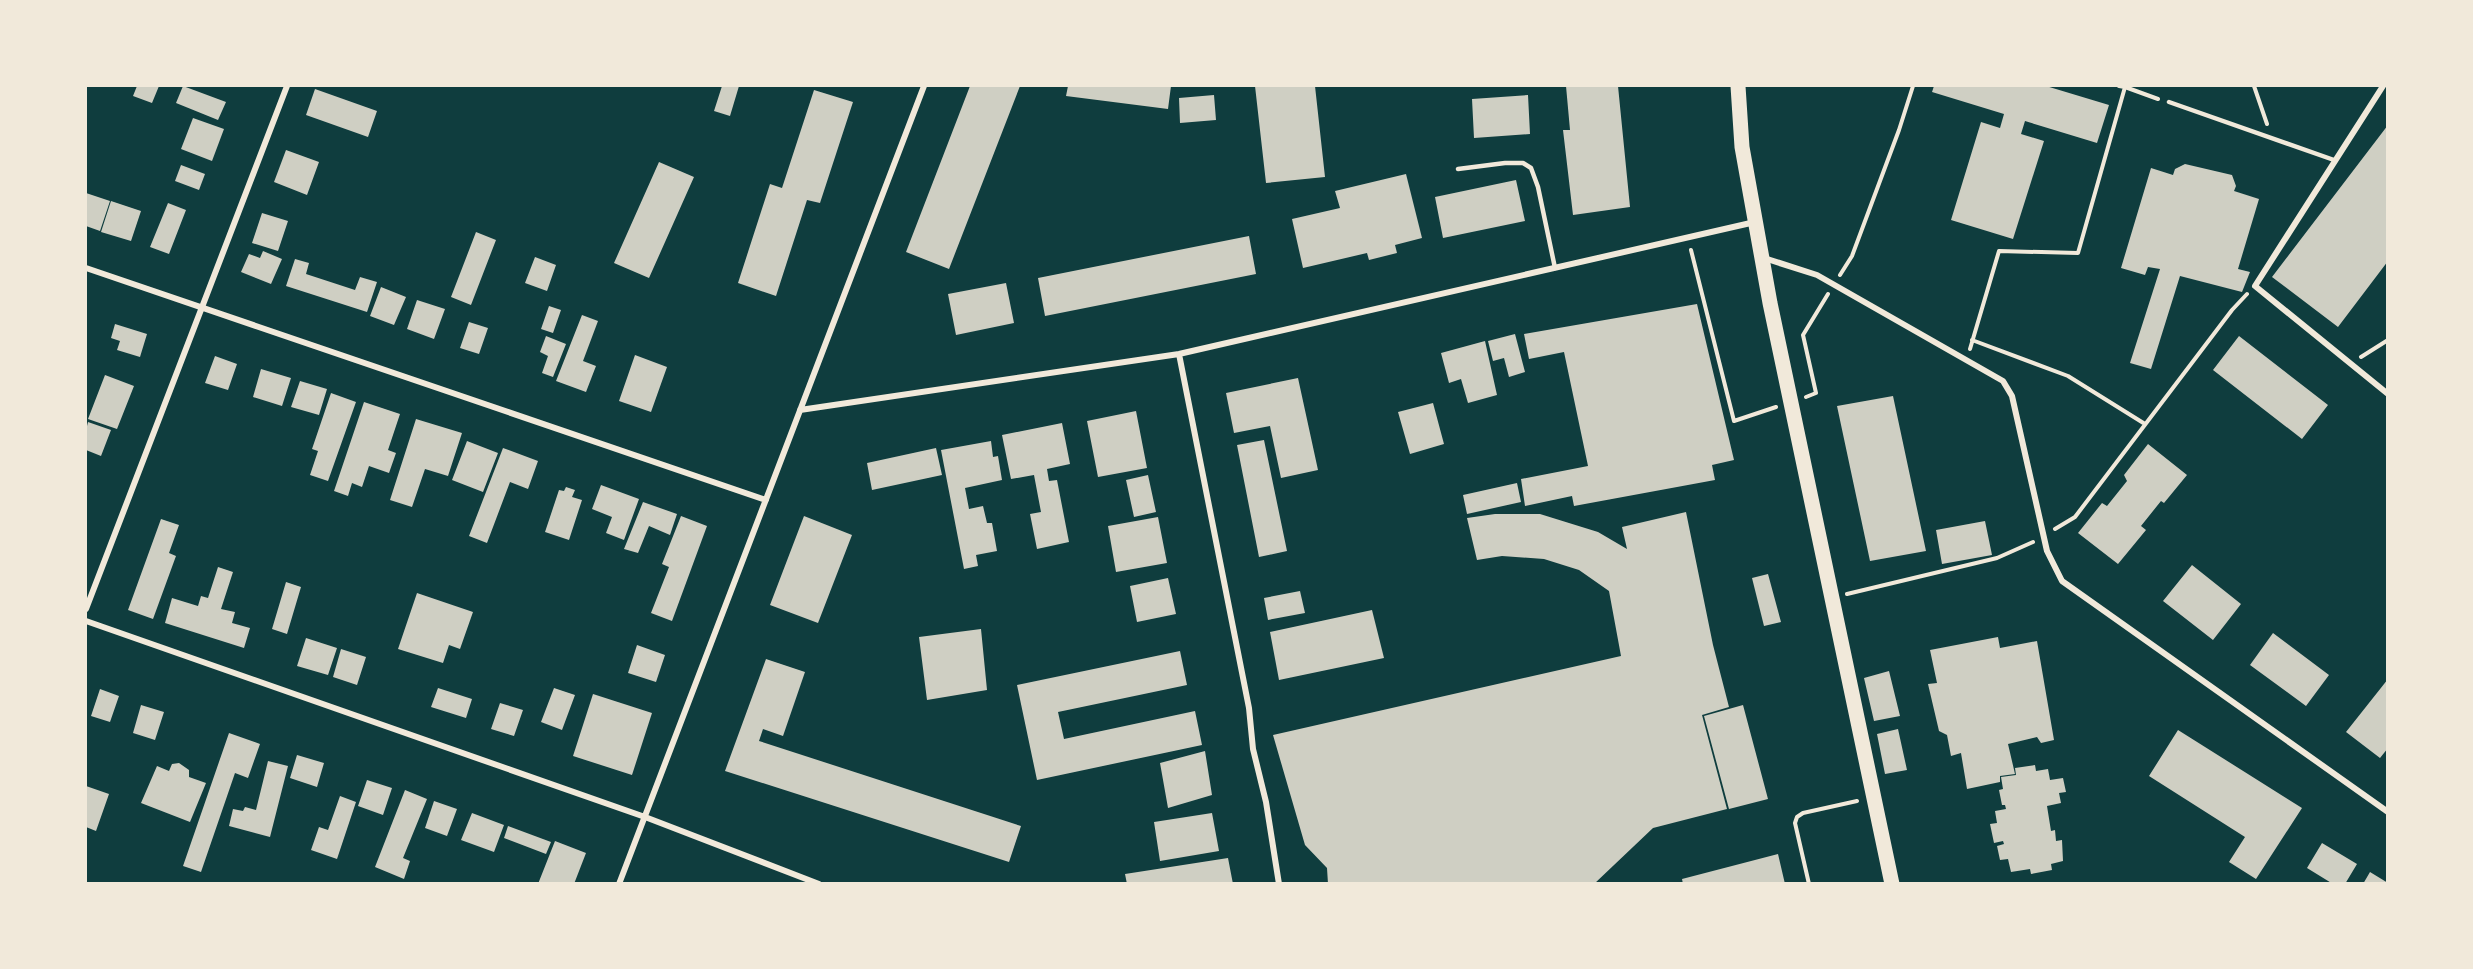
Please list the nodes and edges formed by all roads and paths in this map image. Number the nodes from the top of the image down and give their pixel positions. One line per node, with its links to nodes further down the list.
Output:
1 (287, 86): 19 (street)
2 (924, 86): 27 (street)
3 (1738, 86): 12 (main road)
4 (1913, 86): 17 (path)
5 (2122, 86): 8 (path); 20 (path)
6 (2254, 86): 9 (path)
7 (2383, 86): 10 (street)
8 (2169, 102): 9 (lane)
9 (2272, 139): 10 (lane)
10 (2334, 160): 18 (street)
11 (1458, 169): 16 (lane)
12 (1756, 222): 13 (street); 14 (main road)
13 (1688, 238): 16 (street); 26 (path)
14 (1762, 257): 17 (street); 26 (main road)
15 (86, 268): 19 (street)
16 (1555, 268): 22 (street)
17 (1833, 285): 23 (street); 26 (path)
18 (2255, 286): 24 (street); 28 (path)
19 (203, 308): 29 (street); 32 (street)
20 (1972, 340): 23 (path); 28 (path)
21 (2388, 340): 24 (path)
22 (1179, 354): 27 (street); 39 (street)
23 (1966, 360): 30 (street)
24 (2350, 363): 25 (street)
25 (2388, 394)
26 (1791, 402): 31 (main road)
27 (800, 410): 29 (street)
28 (2145, 424): 30 (path)
29 (766, 500): 36 (street)
30 (2044, 536): 31 (path); 35 (street)
31 (1832, 598): 34 (main road)
32 (86, 609)
33 (86, 621): 36 (street)
34 (1874, 797): 40 (path); 41 (main road)
35 (2387, 810)
36 (645, 817): 37 (street); 38 (street)
37 (619, 884)
38 (819, 884)
39 (1279, 884)
40 (1809, 884)
41 (1892, 884)

